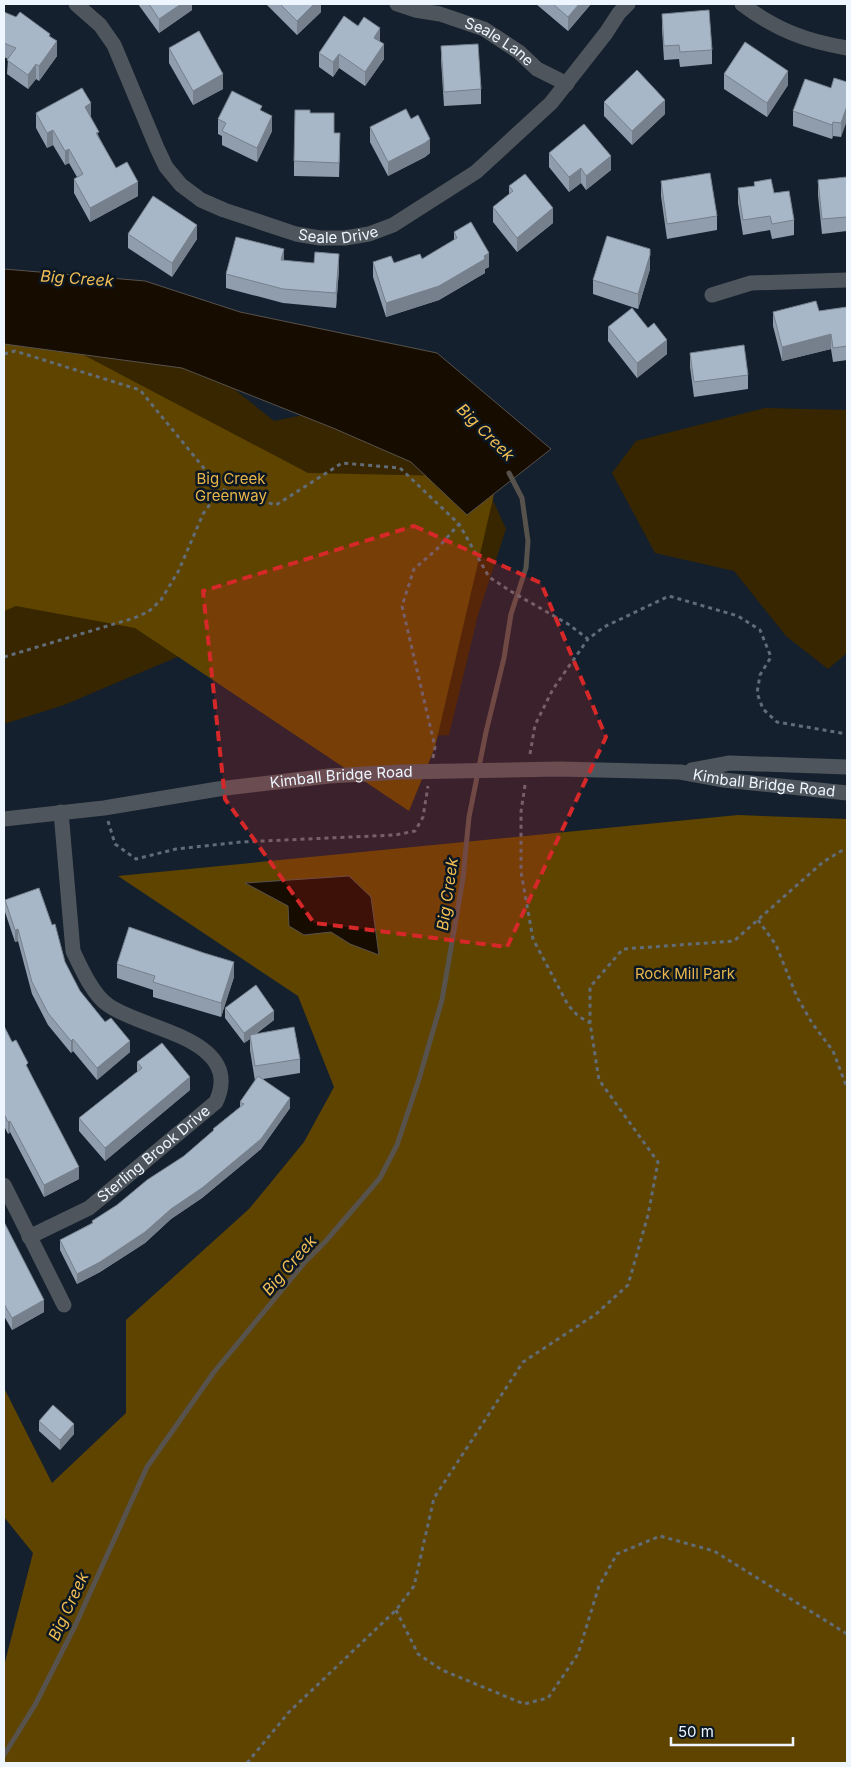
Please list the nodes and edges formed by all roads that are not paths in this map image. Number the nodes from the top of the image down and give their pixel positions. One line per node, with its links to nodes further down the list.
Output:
1 (76, 4): 6 (street, Seale Drive)
2 (397, 4): 6 (street, Seale Lane)
3 (628, 4): 6 (street, Seale Drive)
4 (742, 4): 5 (street)
5 (847, 48)
6 (567, 84)
7 (847, 280): 8 (street)
8 (712, 295)
9 (847, 767): 10 (street, Kimball Bridge Road)
10 (680, 772): 11 (street, Kimball Bridge Road); 12 (street, Kimball Bridge Road)
11 (847, 793)
12 (61, 812): 13 (street, Kimball Bridge Road); 15 (street, Sterling Brook Drive)
13 (4, 819)
14 (4, 1185): 15 (street)
15 (29, 1236): 16 (street)
16 (64, 1305)

